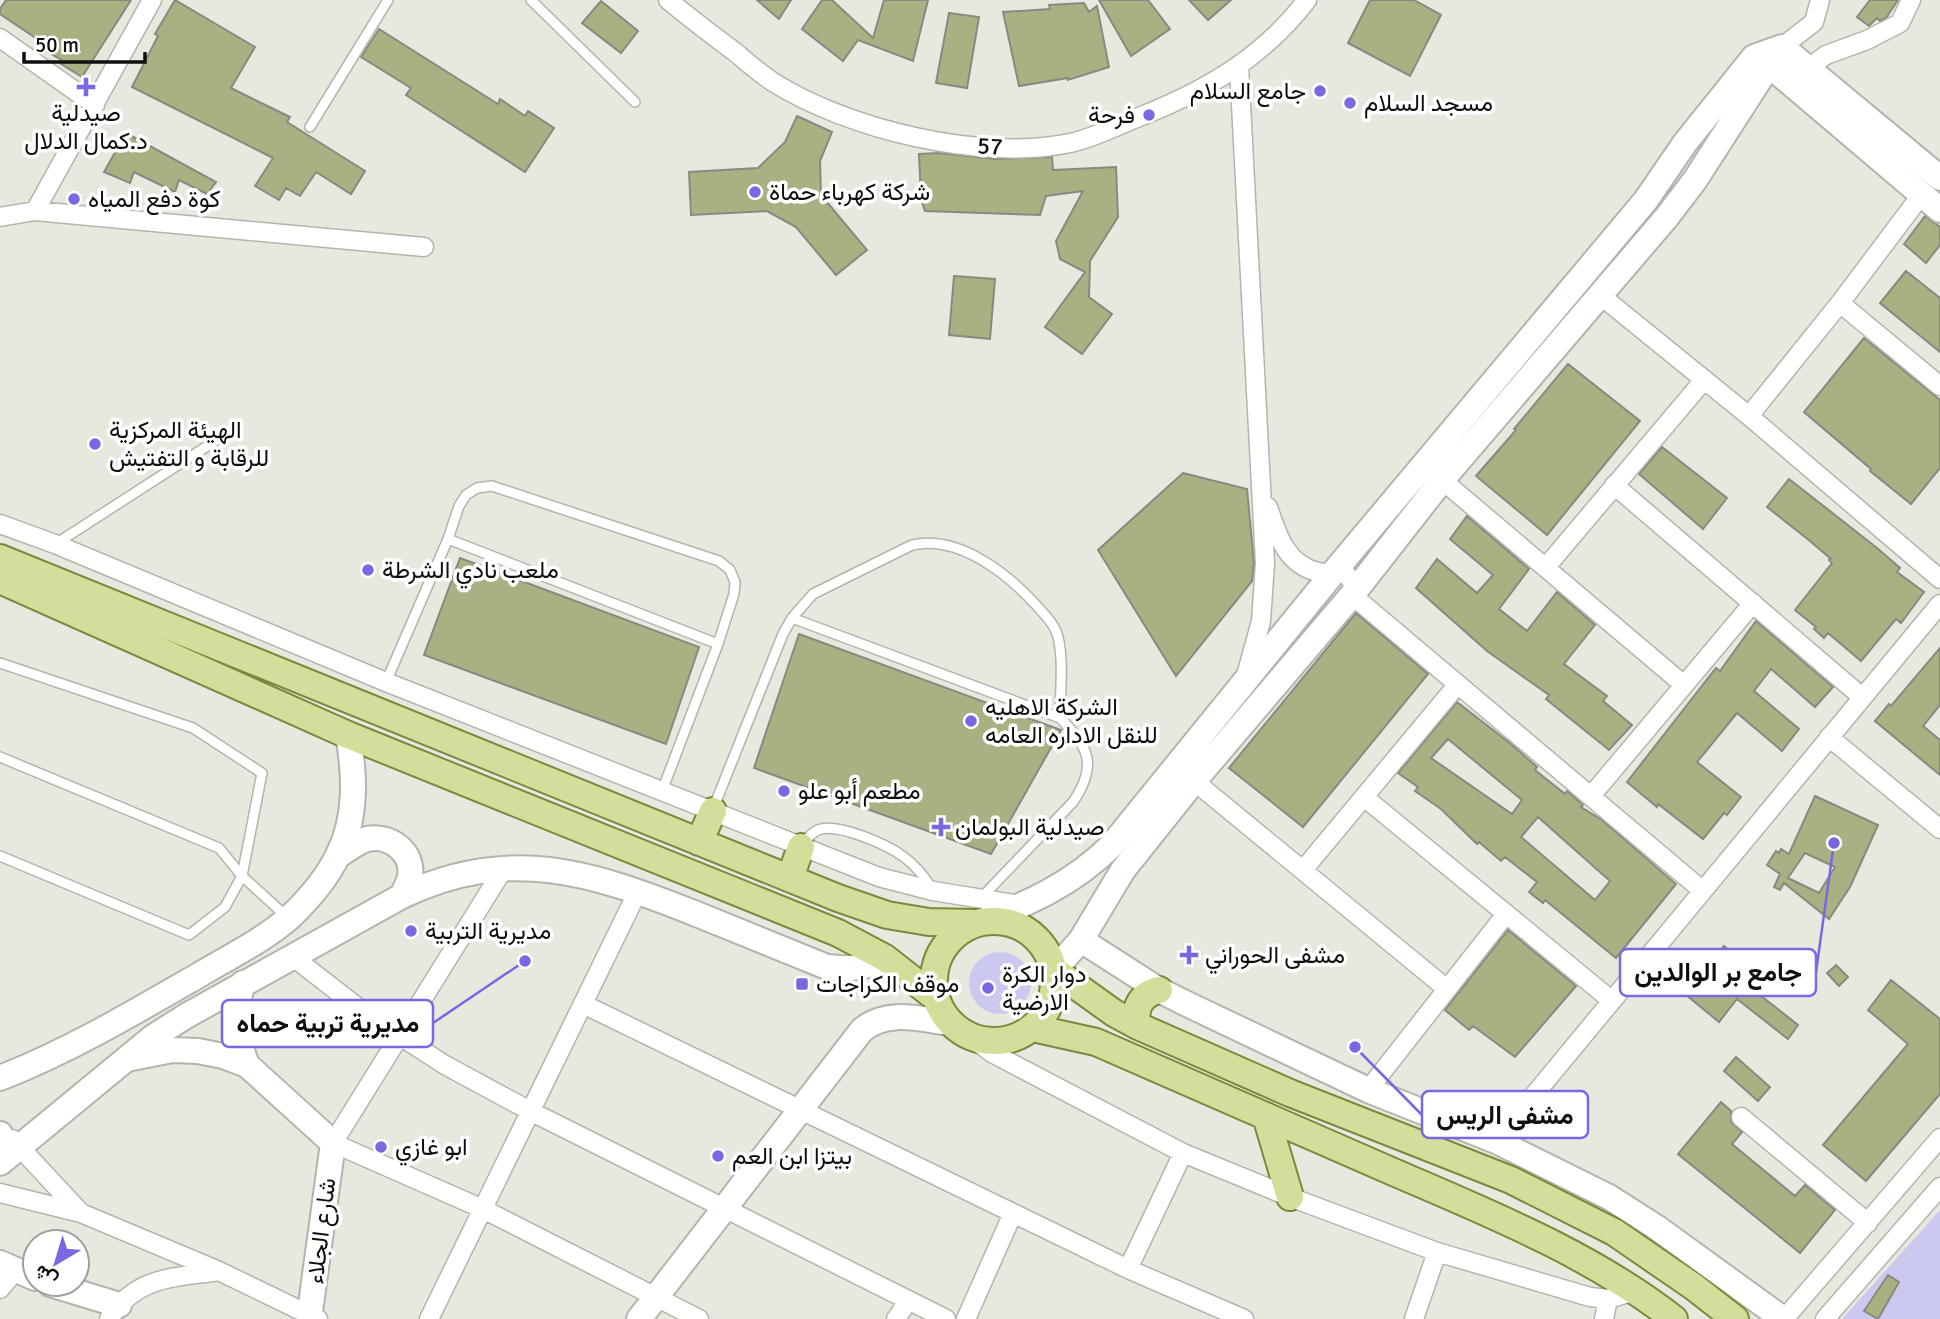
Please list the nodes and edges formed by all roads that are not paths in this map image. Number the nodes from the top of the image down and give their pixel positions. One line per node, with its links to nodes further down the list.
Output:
1 (152, 0): 13 (street)
2 (388, 0): 14 (lane)
3 (531, 0): 12 (lane)
4 (1307, 0): 10 (street, 57)
5 (1820, 0): 9 (street)
6 (1911, 0): 11 (street)
7 (674, 2): 10 (street, 57)
8 (0, 38): 13 (street)
9 (1775, 56): 11 (main road); 15 (main road); 19 (main road); 33 (main road)
10 (1239, 65): 27 (street)
11 (1807, 69): 15 (main road)
12 (635, 102)
13 (95, 105): 16 (street)
14 (310, 127)
15 (1934, 194): 20 (street)
16 (35, 211): 17 (street); 18 (street)
17 (0, 217)
18 (424, 247)
19 (1600, 295): 21 (street); 25 (main road)
20 (1840, 303): 22 (street); 23 (street)
21 (1704, 380): 23 (street); 26 (street)
22 (1940, 386)
23 (1749, 416): 34 (street)
24 (226, 434): 30 (lane)
25 (1442, 480): 32 (street); 36 (main road)
26 (1614, 485): 32 (street); 37 (street)
27 (1261, 488): 33 (street); 43 (street)
28 (0, 524): 30 (street)
29 (448, 539): 40 (lane); 40 (lane); 42 (lane)
30 (55, 544): 42 (street)
31 (0, 558): 57 (main road)
32 (1546, 567): 45 (street)
33 (1333, 573): 36 (street); 43 (main road)
34 (1940, 579)
35 (0, 580): 48 (main road)
36 (1352, 595): 44 (street); 51 (main road)
37 (1753, 603): 45 (street); 46 (street)
38 (1940, 604): 46 (street)
39 (792, 618): 47 (lane); 47 (lane); 55 (lane)
40 (718, 644): 52 (lane)
41 (0, 663): 63 (lane)
42 (386, 682): 52 (street)
43 (1244, 682): 69 (main road)
44 (1458, 684): 53 (street); 54 (street)
45 (1684, 685): 53 (street)
46 (1862, 697): 49 (street)
47 (1060, 718): 69 (lane)
48 (348, 735): 59 (main road); 74 (main road)
49 (1829, 737): 56 (street); 67 (street)
50 (0, 757): 63 (lane)
51 (1194, 780): 62 (street); 72 (main road)
52 (662, 791): 55 (street)
53 (1591, 796): 67 (street)
54 (1364, 797): 62 (street); 70 (street)
55 (713, 811): 57 (main road); 58 (street)
56 (1940, 829)
57 (699, 842): 64 (main road)
58 (801, 847): 64 (main road); 66 (street); 66 (lane)
59 (339, 855): 68 (main road); 71 (main road)
60 (0, 856): 63 (lane)
61 (504, 868): 65 (main road); 68 (main road); 85 (street)
62 (1303, 870): 77 (street)
63 (242, 876): 71 (lane)
64 (790, 878): 69 (main road)
65 (638, 891): 74 (main road); 81 (street)
66 (933, 891): 69 (street)
67 (1703, 891): 80 (street)
68 (402, 896): 73 (main road)
69 (980, 910): 75 (main road); 79 (main road)
70 (1506, 915): 77 (street); 80 (street)
71 (289, 918): 88 (main road)
72 (1081, 940): 75 (main road); 78 (main road)
73 (293, 957): 76 (main road); 85 (street)
74 (885, 958): 79 (main road)
75 (1054, 970): 82 (main road); 83 (main road)
76 (243, 983): 86 (main road); 87 (main road)
77 (1447, 989): 89 (street)
78 (1159, 990): 82 (main road); 89 (main road)
79 (936, 998): 84 (main road)
80 (1611, 1000): 97 (street)
81 (583, 1003): 90 (street); 91 (street)
82 (1138, 1026): 131 (main road)
83 (1034, 1028): 84 (main road); 92 (main road)
84 (961, 1030): 90 (main road); 99 (street)
85 (399, 1037): 91 (street); 98 (street)
86 (123, 1061): 87 (main road); 96 (main road)
87 (247, 1065): 98 (main road)
88 (0, 1078)
89 (1367, 1090): 97 (main road)
90 (801, 1108): 104 (main road); 107 (street)
91 (530, 1111): 104 (street); 105 (street)
92 (1266, 1116): 103 (main road); 114 (main road)
93 (1741, 1117): 108 (street)
94 (0, 1123): 96 (street)
95 (1940, 1138): 108 (street)
96 (7, 1141): 100 (main road); 106 (street)
97 (1496, 1141): 132 (main road)
98 (333, 1143): 105 (street); 120 (main road, شارع الجلاء)
99 (1183, 1153): 103 (street); 110 (street)
100 (0, 1163)
101 (1940, 1187): 133 (street)
102 (0, 1193): 106 (street)
103 (1290, 1197): 109 (street)
104 (725, 1208): 115 (main road); 118 (street)
105 (483, 1209): 115 (street); 122 (street)
106 (81, 1213): 112 (street)
107 (1013, 1213): 110 (street); 127 (street)
108 (1868, 1223): 132 (street)
109 (1437, 1252): 117 (street); 128 (street)
110 (1128, 1269): 121 (street)
111 (17, 1270): 113 (street)
112 (219, 1271): 119 (street); 120 (street)
113 (0, 1289)
114 (1635, 1291): 117 (street); 130 (main road)
115 (656, 1297): 123 (main road); 124 (street)
116 (82, 1298): 119 (main road)
117 (1608, 1299): 129 (street)
118 (908, 1301): 125 (street); 126 (street)
119 (114, 1312)
120 (313, 1317)
121 (1235, 1317)
122 (429, 1319)
123 (639, 1319)
124 (699, 1319)
125 (896, 1319)
126 (946, 1319)
127 (966, 1319)
128 (1414, 1319)
129 (1604, 1319)
130 (1674, 1319)
131 (1735, 1319)
132 (1783, 1319)
133 (1825, 1319)

